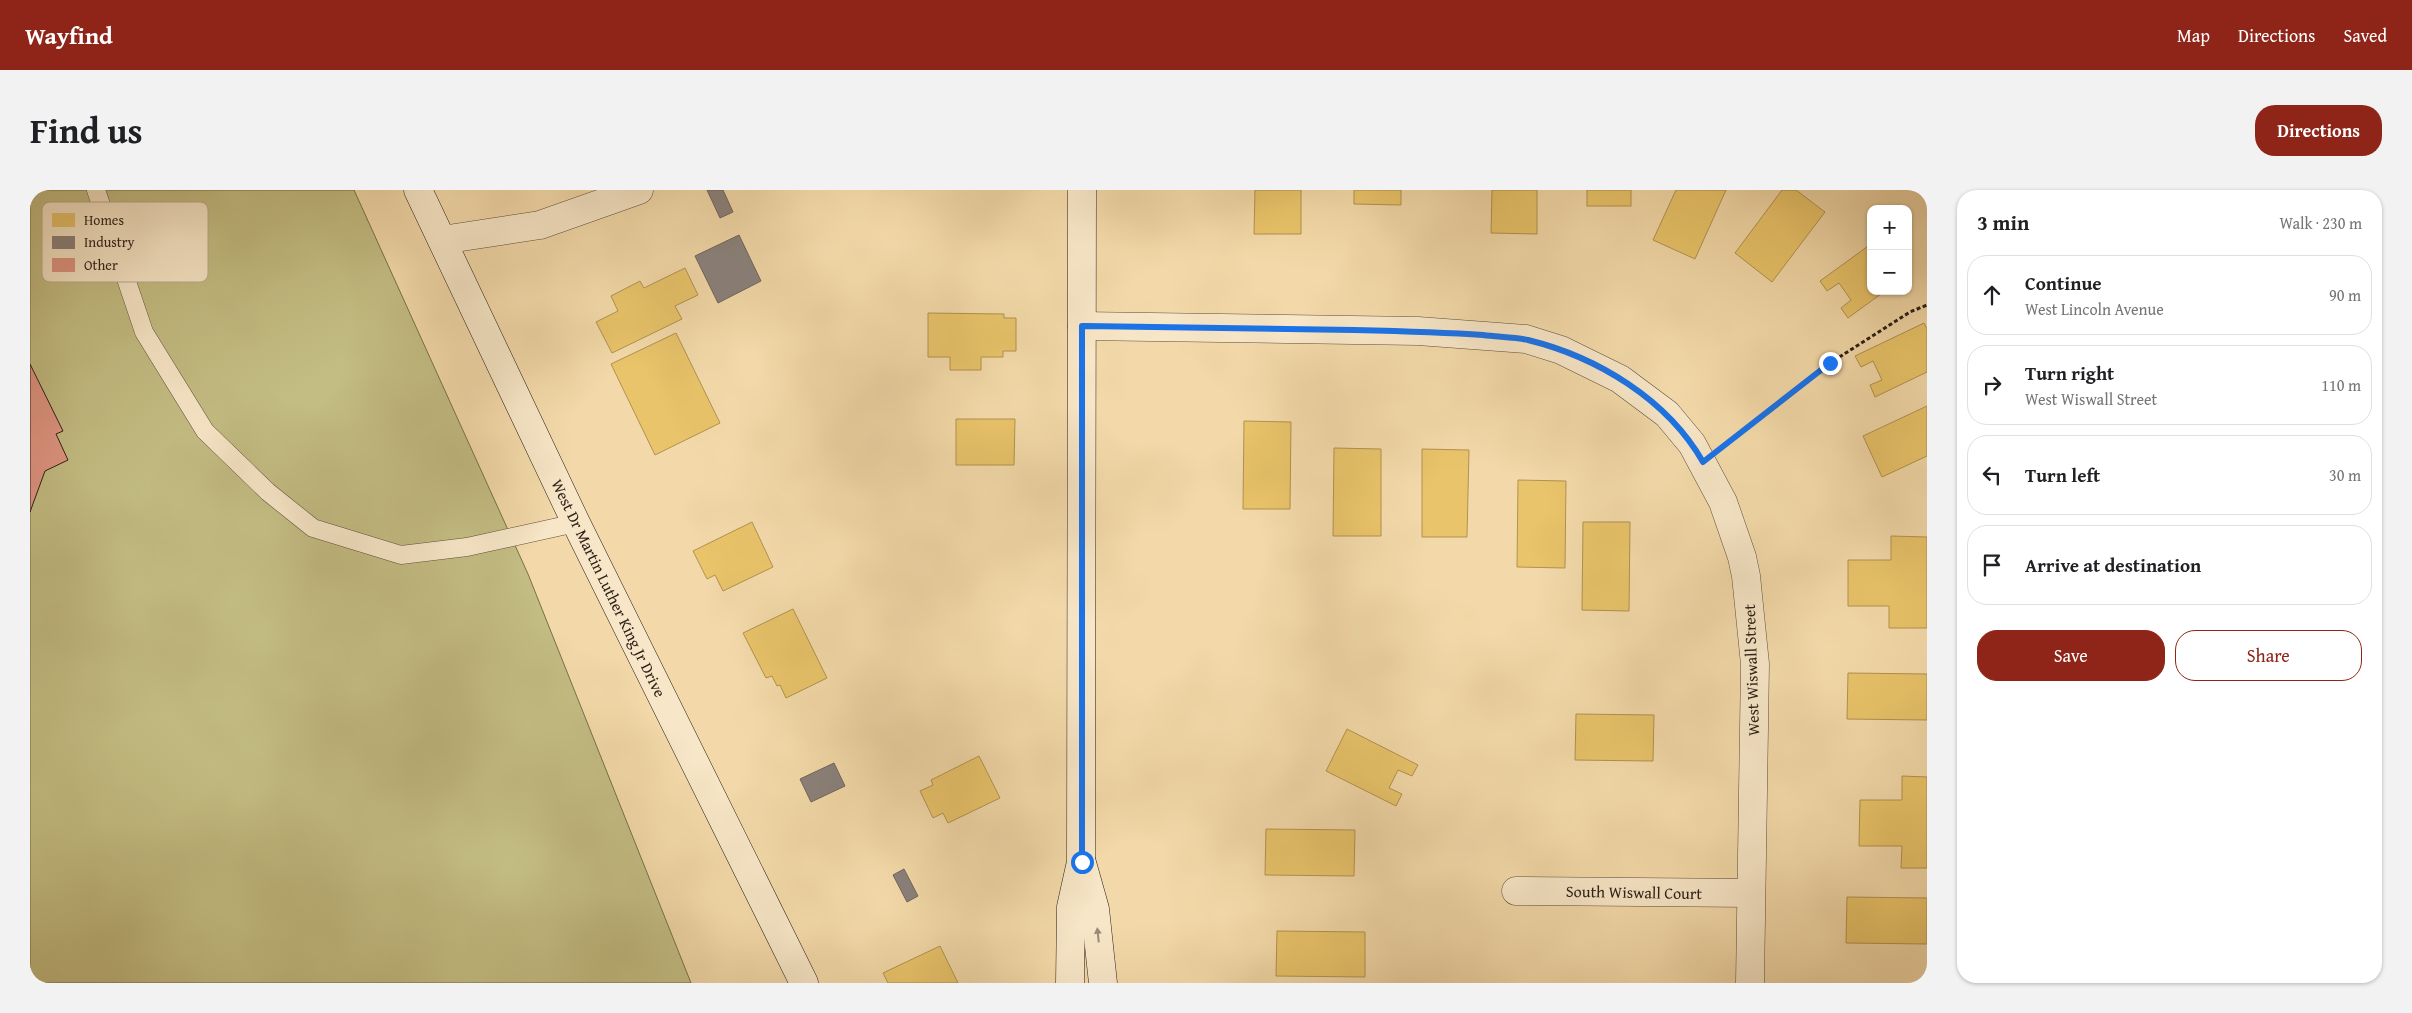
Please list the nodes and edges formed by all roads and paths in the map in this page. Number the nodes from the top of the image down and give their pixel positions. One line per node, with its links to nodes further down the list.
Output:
1 (96, 190): 5 (lane)
2 (418, 190): 6 (main road, West Dr Martin Luther King Jr Drive)
3 (639, 190): 6 (main road)
4 (1082, 190): 9 (main road)
5 (100, 202)
6 (442, 240): 11 (main road, West Dr Martin Luther King Jr Drive)
7 (127, 282): 11 (lane)
8 (1927, 305): 10 (path)
9 (1082, 326): 10 (main road, West Wiswall Street); 12 (main road)
10 (1703, 462): 14 (main road, West Wiswall Street)
11 (576, 523): 15 (main road, West Dr Martin Luther King Jr Drive)
12 (1082, 862): 16 (main road); 17 (main road, one-way to 12)
13 (1516, 891): 14 (main road, South Wiswall Court)
14 (1751, 893): 18 (main road, West Wiswall Street)
15 (804, 983)
16 (1070, 983)
17 (1103, 983)
18 (1750, 983)

